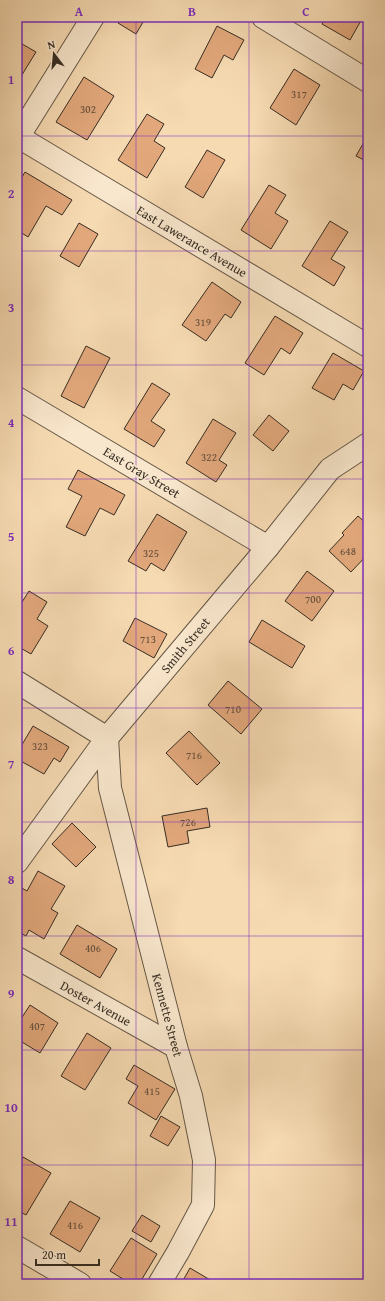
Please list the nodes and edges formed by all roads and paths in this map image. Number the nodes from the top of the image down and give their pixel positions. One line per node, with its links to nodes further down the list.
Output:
1 (93, 17): 4 (street)
2 (263, 17): 3 (street)
3 (368, 81)
4 (18, 137): 5 (street, East Lawerance Avenue)
5 (368, 346)
6 (17, 398): 8 (street, East Gray Street)
7 (368, 444): 8 (street, Smith Street)
8 (268, 547): 10 (street, Smith Street)
9 (17, 682): 10 (street)
10 (107, 738): 11 (street, Smith Street); 13 (street, Kennette Street)
11 (17, 862)
12 (17, 958): 13 (street, Doster Avenue)
13 (176, 1047): 16 (street, Kennette Street)
14 (17, 1246): 15 (street)
15 (80, 1284)
16 (159, 1284)

